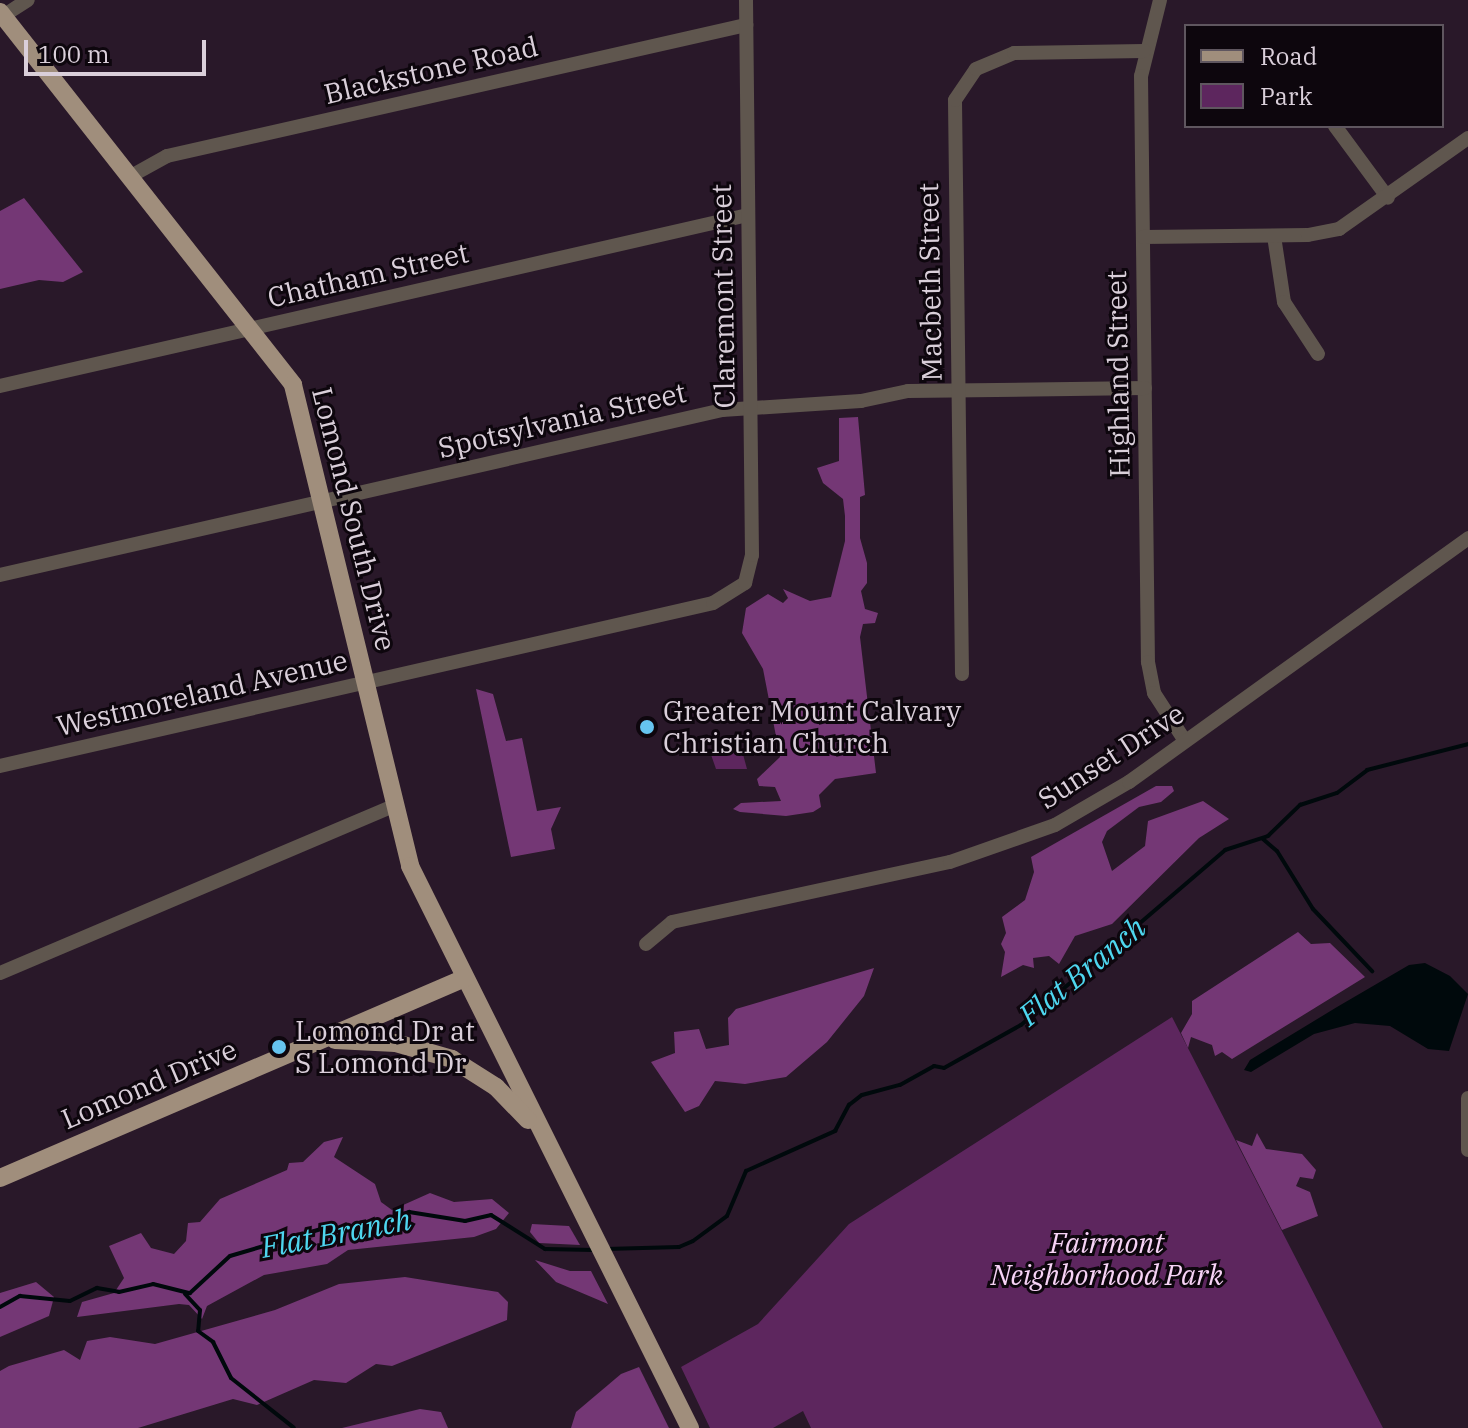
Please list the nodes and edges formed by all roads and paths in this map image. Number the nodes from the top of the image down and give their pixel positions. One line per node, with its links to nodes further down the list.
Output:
1 (28, 0): 4 (street)
2 (746, 0): 5 (street, Claremont Street)
3 (1160, 0): 6 (street, Highland Street)
4 (1, 15): 9 (main road, Lomond South Drive)
5 (746, 25): 9 (street, Blackstone Road); 11 (street, Claremont Street)
6 (1144, 51): 13 (street, Highland Street); 18 (street, Macbeth Street)
7 (1336, 128): 10 (street)
8 (1468, 138): 10 (street)
9 (131, 176): 14 (main road, Lomond South Drive)
10 (1388, 198): 12 (street)
11 (748, 215): 14 (street, Chatham Street); 19 (street, Claremont Street)
12 (1274, 236): 13 (street); 15 (street)
13 (1143, 237): 17 (street, Highland Street)
14 (252, 327): 16 (street, Chatham Street); 20 (main road, Lomond South Drive)
15 (1318, 354)
16 (0, 386)
17 (1145, 388): 18 (street, Spotsylvania Street); 26 (street, Highland Street)
18 (958, 391): 19 (street, Spotsylvania Street); 24 (street, Macbeth Street)
19 (751, 406): 20 (street, Spotsylvania Street); 23 (street, Claremont Street)
20 (323, 501): 22 (street, Spotsylvania Street); 25 (main road, Lomond South Drive)
21 (1468, 538): 26 (street, Sunset Drive)
22 (0, 575)
23 (740, 587): 25 (street, Westmoreland Avenue)
24 (962, 674)
25 (365, 683): 27 (street, Westmoreland Avenue); 28 (main road, Lomond South Drive)
26 (1185, 741): 29 (street, Sunset Drive)
27 (0, 766)
28 (393, 806): 30 (street); 31 (main road, Lomond South Drive)
29 (646, 944)
30 (0, 973)
31 (465, 978): 32 (main road, Lomond Drive); 34 (main road, Lomond Drive)
32 (320, 1041): 34 (main road, Lomond Drive); 36 (main road, Lomond Drive)
33 (1468, 1098): 35 (street)
34 (547, 1142): 37 (main road, Lomond Drive)
35 (1468, 1150)
36 (0, 1178)
37 (690, 1428)

